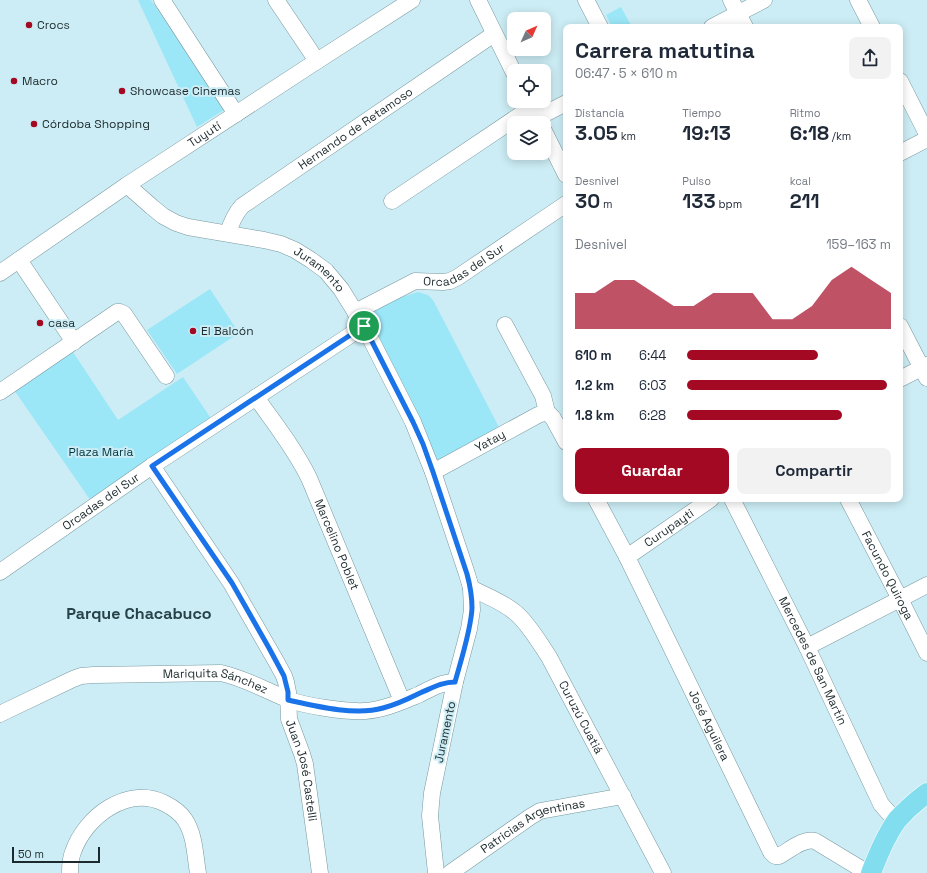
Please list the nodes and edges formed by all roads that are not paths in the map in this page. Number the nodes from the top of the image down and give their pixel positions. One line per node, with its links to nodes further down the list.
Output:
1 (162, 0): 17 (street)
2 (276, 0): 13 (street)
3 (478, 0): 12 (street)
4 (586, 0): 9 (street)
5 (764, 0): 8 (street)
6 (858, 0): 11 (street)
7 (403, 2): 13 (street, Tuyutí)
8 (738, 13): 10 (street)
9 (598, 24)
10 (718, 24)
11 (870, 24)
12 (494, 34): 14 (street); 28 (street, Hernando de Retamoso)
13 (317, 61): 17 (street, Tuyutí)
14 (509, 64)
15 (903, 87): 20 (street)
16 (563, 104): 18 (street)
17 (236, 114): 25 (street, Tuyutí)
18 (536, 116)
19 (507, 133): 26 (street)
20 (927, 134)
21 (927, 139): 23 (street)
22 (551, 146): 24 (street)
23 (903, 151)
24 (563, 169)
25 (128, 185): 28 (street, Juramento); 29 (street, Tuyutí)
26 (392, 200)
27 (563, 206): 31 (street, Orcadas del Sur)
28 (228, 233): 31 (street, Juramento)
29 (19, 260): 30 (street, Tuyutí); 35 (street)
30 (0, 273)
31 (355, 312): 33 (street, Juramento)
32 (505, 325): 41 (street)
33 (364, 326): 40 (street, Orcadas del Sur); 44 (street, Juramento)
34 (903, 331): 36 (street)
35 (74, 342): 37 (street); 39 (street)
36 (925, 370): 38 (street)
37 (166, 376)
38 (903, 378)
39 (0, 392)
40 (256, 397): 43 (street, Orcadas del Sur); 58 (street, Marcelino Poblet)
41 (547, 412): 42 (street); 44 (street, Yatay)
42 (563, 436)
43 (152, 466): 50 (street, Orcadas del Sur); 57 (street, Juan José Castelli)
44 (433, 472): 52 (street, Juramento)
45 (598, 502): 49 (street, José Aguilera)
46 (707, 502): 49 (street, Curupayti)
47 (734, 502): 54 (street, Mercedes de San Martín)
48 (850, 502): 53 (street, Facundo Quiroga)
49 (627, 557): 69 (street, José Aguilera)
50 (0, 572)
51 (927, 585): 53 (street)
52 (470, 588): 56 (street, Juramento); 61 (street, Curuzú Cuatiá)
53 (900, 599): 54 (street); 55 (street, Facundo Quiroga)
54 (807, 647): 62 (street, Mercedes de San Martín)
55 (927, 653)
56 (455, 682): 58 (street, Mariquita Sánchez); 66 (street, Juramento)
57 (288, 700): 58 (street, Mariquita Sánchez); 59 (street, Mariquita Sánchez); 65 (street, Juan José Castelli)
58 (402, 701)
59 (0, 714)
60 (927, 793): 62 (main road)
61 (622, 796): 67 (street, Patricias Argentinas); 68 (street, Curuzú Cuatiá)
62 (897, 821): 69 (main road)
63 (70, 873): 64 (street)
64 (198, 873)
65 (320, 873)
66 (436, 873)
67 (450, 873)
68 (663, 873)
69 (869, 873)

